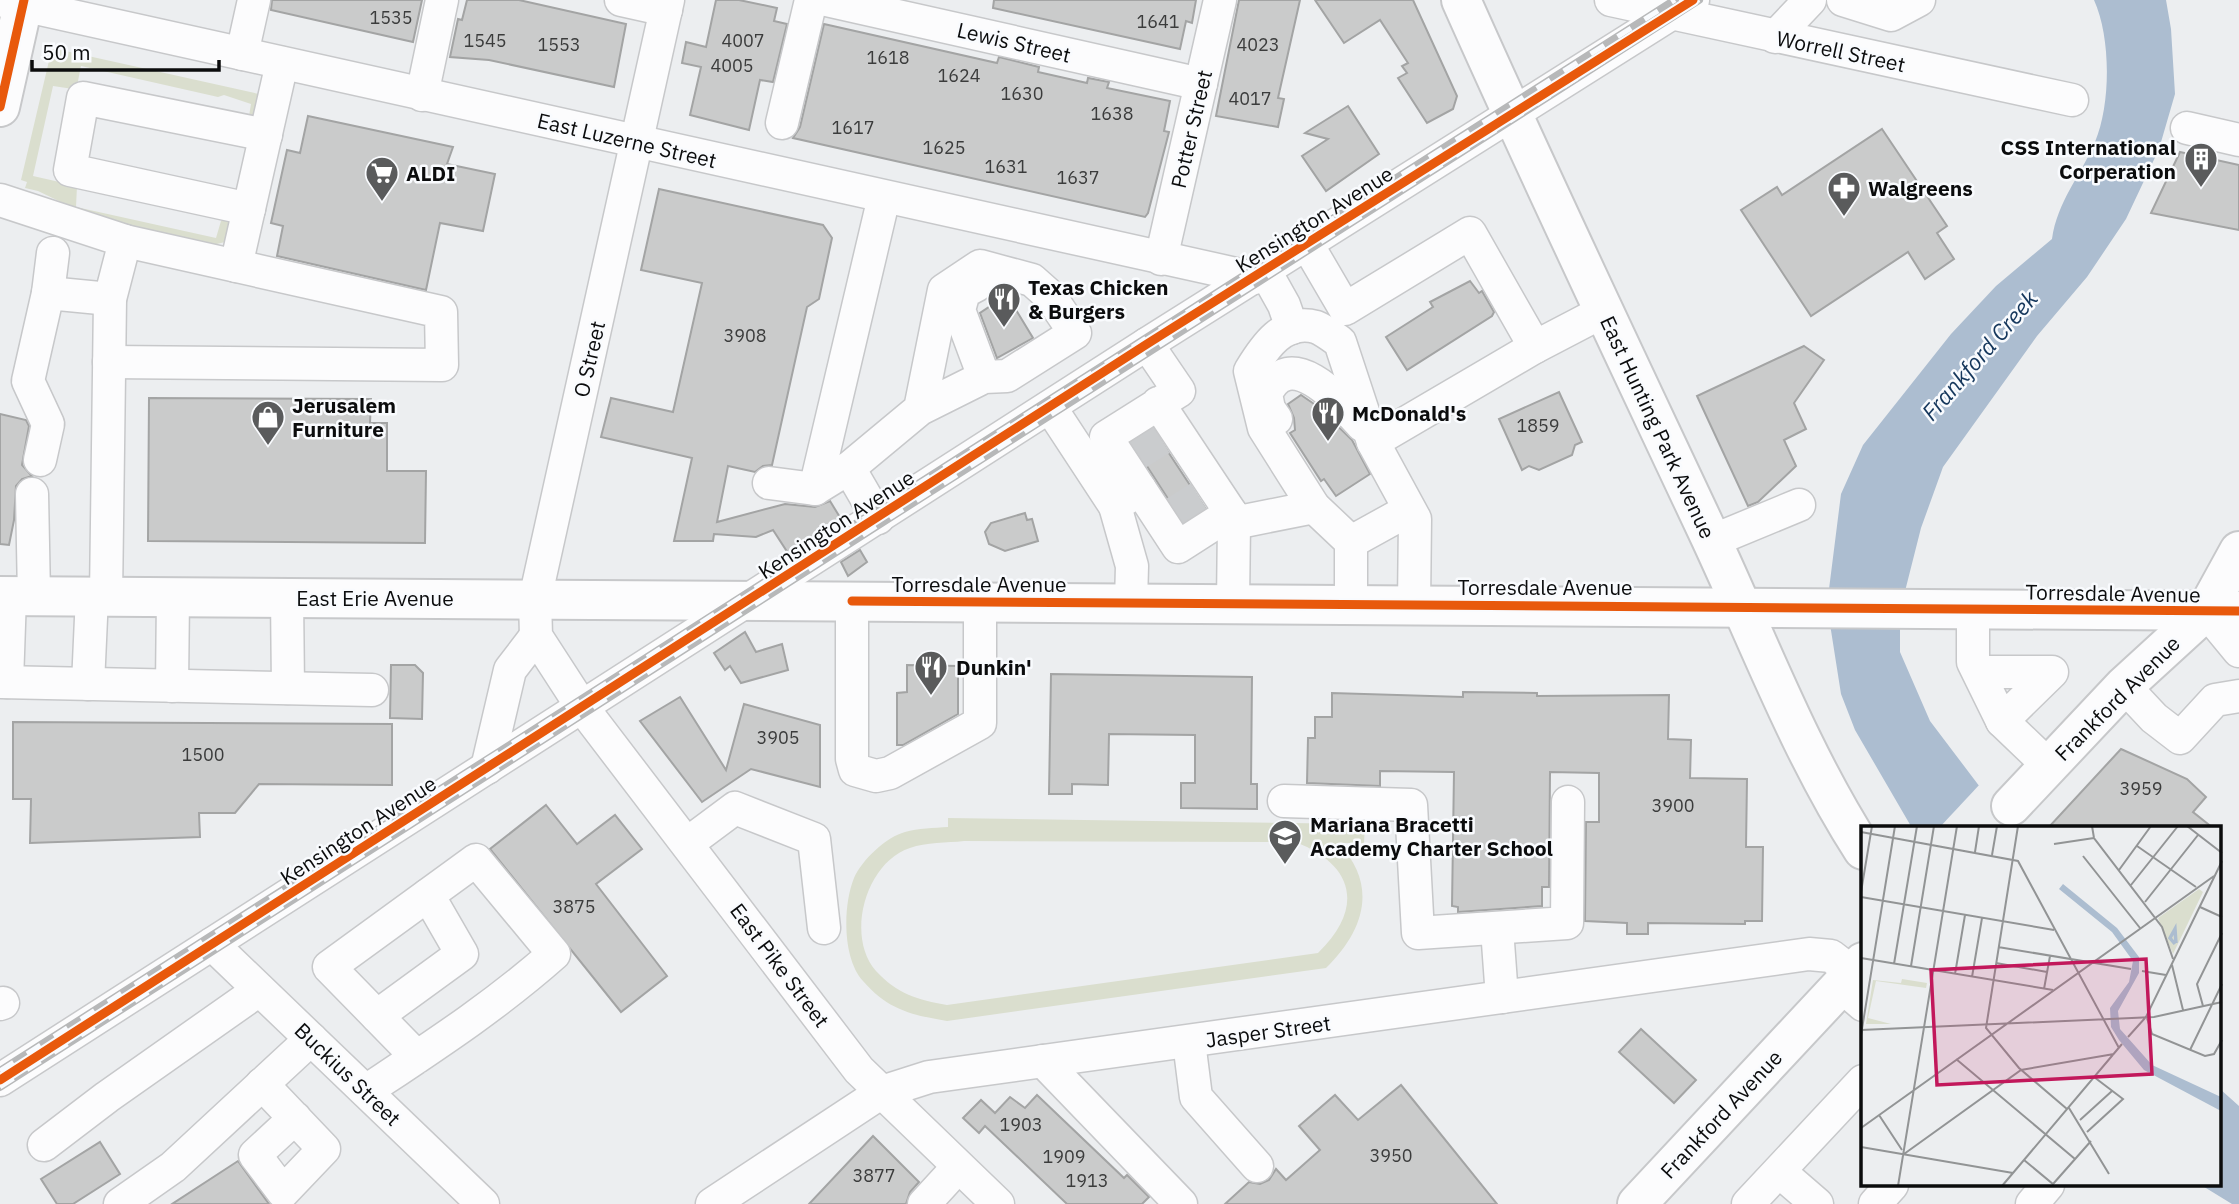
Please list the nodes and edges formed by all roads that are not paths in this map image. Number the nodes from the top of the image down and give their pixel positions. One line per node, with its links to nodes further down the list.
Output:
1 (254, 0): 16 (street)
2 (442, 0): 19 (street)
3 (621, 0): 13 (street)
4 (811, 0): 23 (street)
5 (826, 0): 18 (street, Lewis Street)
6 (1220, 0): 18 (street, Potter Street)
7 (1461, 0): 22 (main road, East Hunting Park Avenue)
8 (1611, 0): 14 (street, Worrell Street)
9 (1810, 0): 15 (street)
10 (1843, 0): 11 (street)
11 (1919, 0)
12 (16, 2): 16 (street, East Luzerne Street); 21 (main road)
13 (667, 5): 27 (street, O Street)
14 (1682, 7): 15 (street, Worrell Street); 22 (street, Kensington Avenue)
15 (1775, 37): 20 (street, Worrell Street)
16 (242, 54): 17 (street, East Luzerne Street)
17 (282, 63): 19 (street, East Luzerne Street); 25 (street)
18 (1201, 84): 34 (street, Potter Street)
19 (422, 95): 27 (street, East Luzerne Street)
20 (2072, 100)
21 (0, 107)
22 (1511, 114): 32 (street, Kensington Avenue); 40 (main road, East Hunting Park Avenue)
23 (782, 123)
24 (2187, 128): 26 (street)
25 (266, 135): 30 (street); 30 (street)
26 (2239, 139)
27 (637, 143): 28 (street, East Luzerne Street); 69 (street, O Street)
28 (884, 197): 34 (street, East Luzerne Street); 56 (street)
29 (0, 200): 31 (street)
30 (249, 209): 35 (street)
31 (125, 241): 35 (street); 39 (street)
32 (1307, 244): 36 (street, Kensington Avenue); 44 (street)
33 (53, 253): 37 (street)
34 (1161, 259): 36 (street, East Luzerne Street)
35 (236, 266): 45 (street)
36 (1260, 274): 41 (street); 43 (street, Kensington Avenue)
37 (48, 293): 39 (street); 52 (street)
38 (1050, 296): 42 (street); 47 (street); 50 (street)
39 (110, 299): 45 (street)
40 (1604, 311): 44 (street); 63 (main road, East Hunting Park Avenue)
41 (1292, 328): 51 (street); 62 (street)
42 (1074, 333): 46 (street); 47 (street)
43 (1147, 344): 46 (street, Kensington Avenue); 48 (street)
44 (1535, 347): 51 (street)
45 (109, 362): 66 (street)
46 (1101, 374): 49 (street, Kensington Avenue)
47 (984, 377): 50 (street)
48 (1158, 403): 54 (street); 61 (street)
49 (1050, 407): 54 (street); 60 (street, Kensington Avenue)
50 (920, 409): 53 (street)
51 (1371, 438): 59 (street); 62 (street)
52 (40, 460)
53 (849, 468): 56 (street); 60 (street)
54 (1128, 479): 61 (street); 73 (street)
55 (769, 483): 56 (street)
56 (815, 489)
57 (32, 494): 65 (street)
58 (1799, 505): 63 (street)
59 (1409, 510): 62 (street); 76 (street)
60 (878, 518): 70 (street, Kensington Avenue)
61 (1233, 518): 62 (street); 74 (street)
62 (1333, 524): 75 (street)
63 (1712, 541): 77 (main road, East Hunting Park Avenue)
64 (2239, 551): 79 (main road, Frankford Avenue)
65 (15, 596): 66 (main road, East Erie Avenue); 83 (street)
66 (99, 597): 67 (main road, East Erie Avenue); 84 (street)
67 (173, 597): 68 (main road, East Erie Avenue); 85 (street)
68 (287, 597): 69 (main road, East Erie Avenue); 87 (street)
69 (535, 599): 70 (main road, East Erie Avenue); 80 (street, O Street)
70 (750, 600): 71 (main road, Torresdale Avenue); 90 (street, Kensington Avenue)
71 (852, 601): 72 (main road, Torresdale Avenue); 72 (street)
72 (980, 602): 73 (main road, Torresdale Avenue)
73 (1131, 603): 74 (main road, Torresdale Avenue)
74 (1233, 603): 75 (main road, Torresdale Avenue)
75 (1351, 604): 76 (main road, Torresdale Avenue)
76 (1414, 604): 77 (main road, Torresdale Avenue)
77 (1743, 606): 78 (main road, Torresdale Avenue); 98 (main road, East Hunting Park Avenue)
78 (1973, 609): 79 (main road, Torresdale Avenue); 82 (street)
79 (2223, 611): 81 (street); 86 (main road, Frankford Avenue)
80 (536, 636): 90 (street); 93 (street)
81 (2239, 651)
82 (1978, 672): 91 (street); 91 (street)
83 (3, 682): 84 (street)
84 (88, 684): 85 (street)
85 (172, 686): 87 (street)
86 (2124, 686): 89 (street); 92 (main road, Frankford Avenue)
87 (288, 688): 88 (street)
88 (372, 690)
89 (2239, 696)
90 (582, 707): 93 (street, Kensington Avenue); 97 (street, East Pike Street)
91 (2002, 721): 92 (street)
92 (2049, 766): 96 (main road, Frankford Avenue)
93 (487, 768): 102 (street, Kensington Avenue)
94 (1284, 802): 101 (street)
95 (1568, 802): 101 (street)
96 (2011, 806)
97 (688, 843): 100 (street); 115 (street, East Pike Street)
98 (1861, 847)
99 (428, 895): 106 (street); 106 (street); 109 (street)
100 (824, 928)
101 (1497, 929): 105 (street)
102 (212, 944): 104 (street, Buckius Street); 111 (street, Kensington Avenue)
103 (1855, 982): 105 (street, Jasper Street); 129 (main road, Frankford Avenue)
104 (259, 990): 107 (street, Buckius Street); 117 (street)
105 (1502, 997): 108 (street, Jasper Street)
106 (377, 1016): 109 (street)
107 (311, 1039): 113 (street); 114 (street, Buckius Street)
108 (1189, 1042): 110 (street, Jasper Street); 118 (street)
109 (417, 1057): 114 (street)
110 (1044, 1061): 115 (street, Jasper Street); 128 (street)
111 (0, 1080)
112 (1861, 1083): 120 (street)
113 (262, 1084): 116 (street); 123 (street)
114 (366, 1091): 124 (street, Buckius Street)
115 (882, 1092): 119 (street, East Pike Street); 125 (street, Jasper Street)
116 (295, 1118)
117 (44, 1145)
118 (1257, 1166)
119 (958, 1167): 126 (street); 127 (street, East Pike Street)
120 (1780, 1172): 130 (street); 131 (street)
121 (1891, 1186): 132 (street)
122 (2047, 1186): 133 (street)
123 (120, 1204)
124 (483, 1204)
125 (712, 1204)
126 (924, 1204)
127 (998, 1204)
128 (1181, 1204)
129 (1637, 1204)
130 (1748, 1204)
131 (1817, 1204)
132 (1875, 1204)
133 (2032, 1204)

